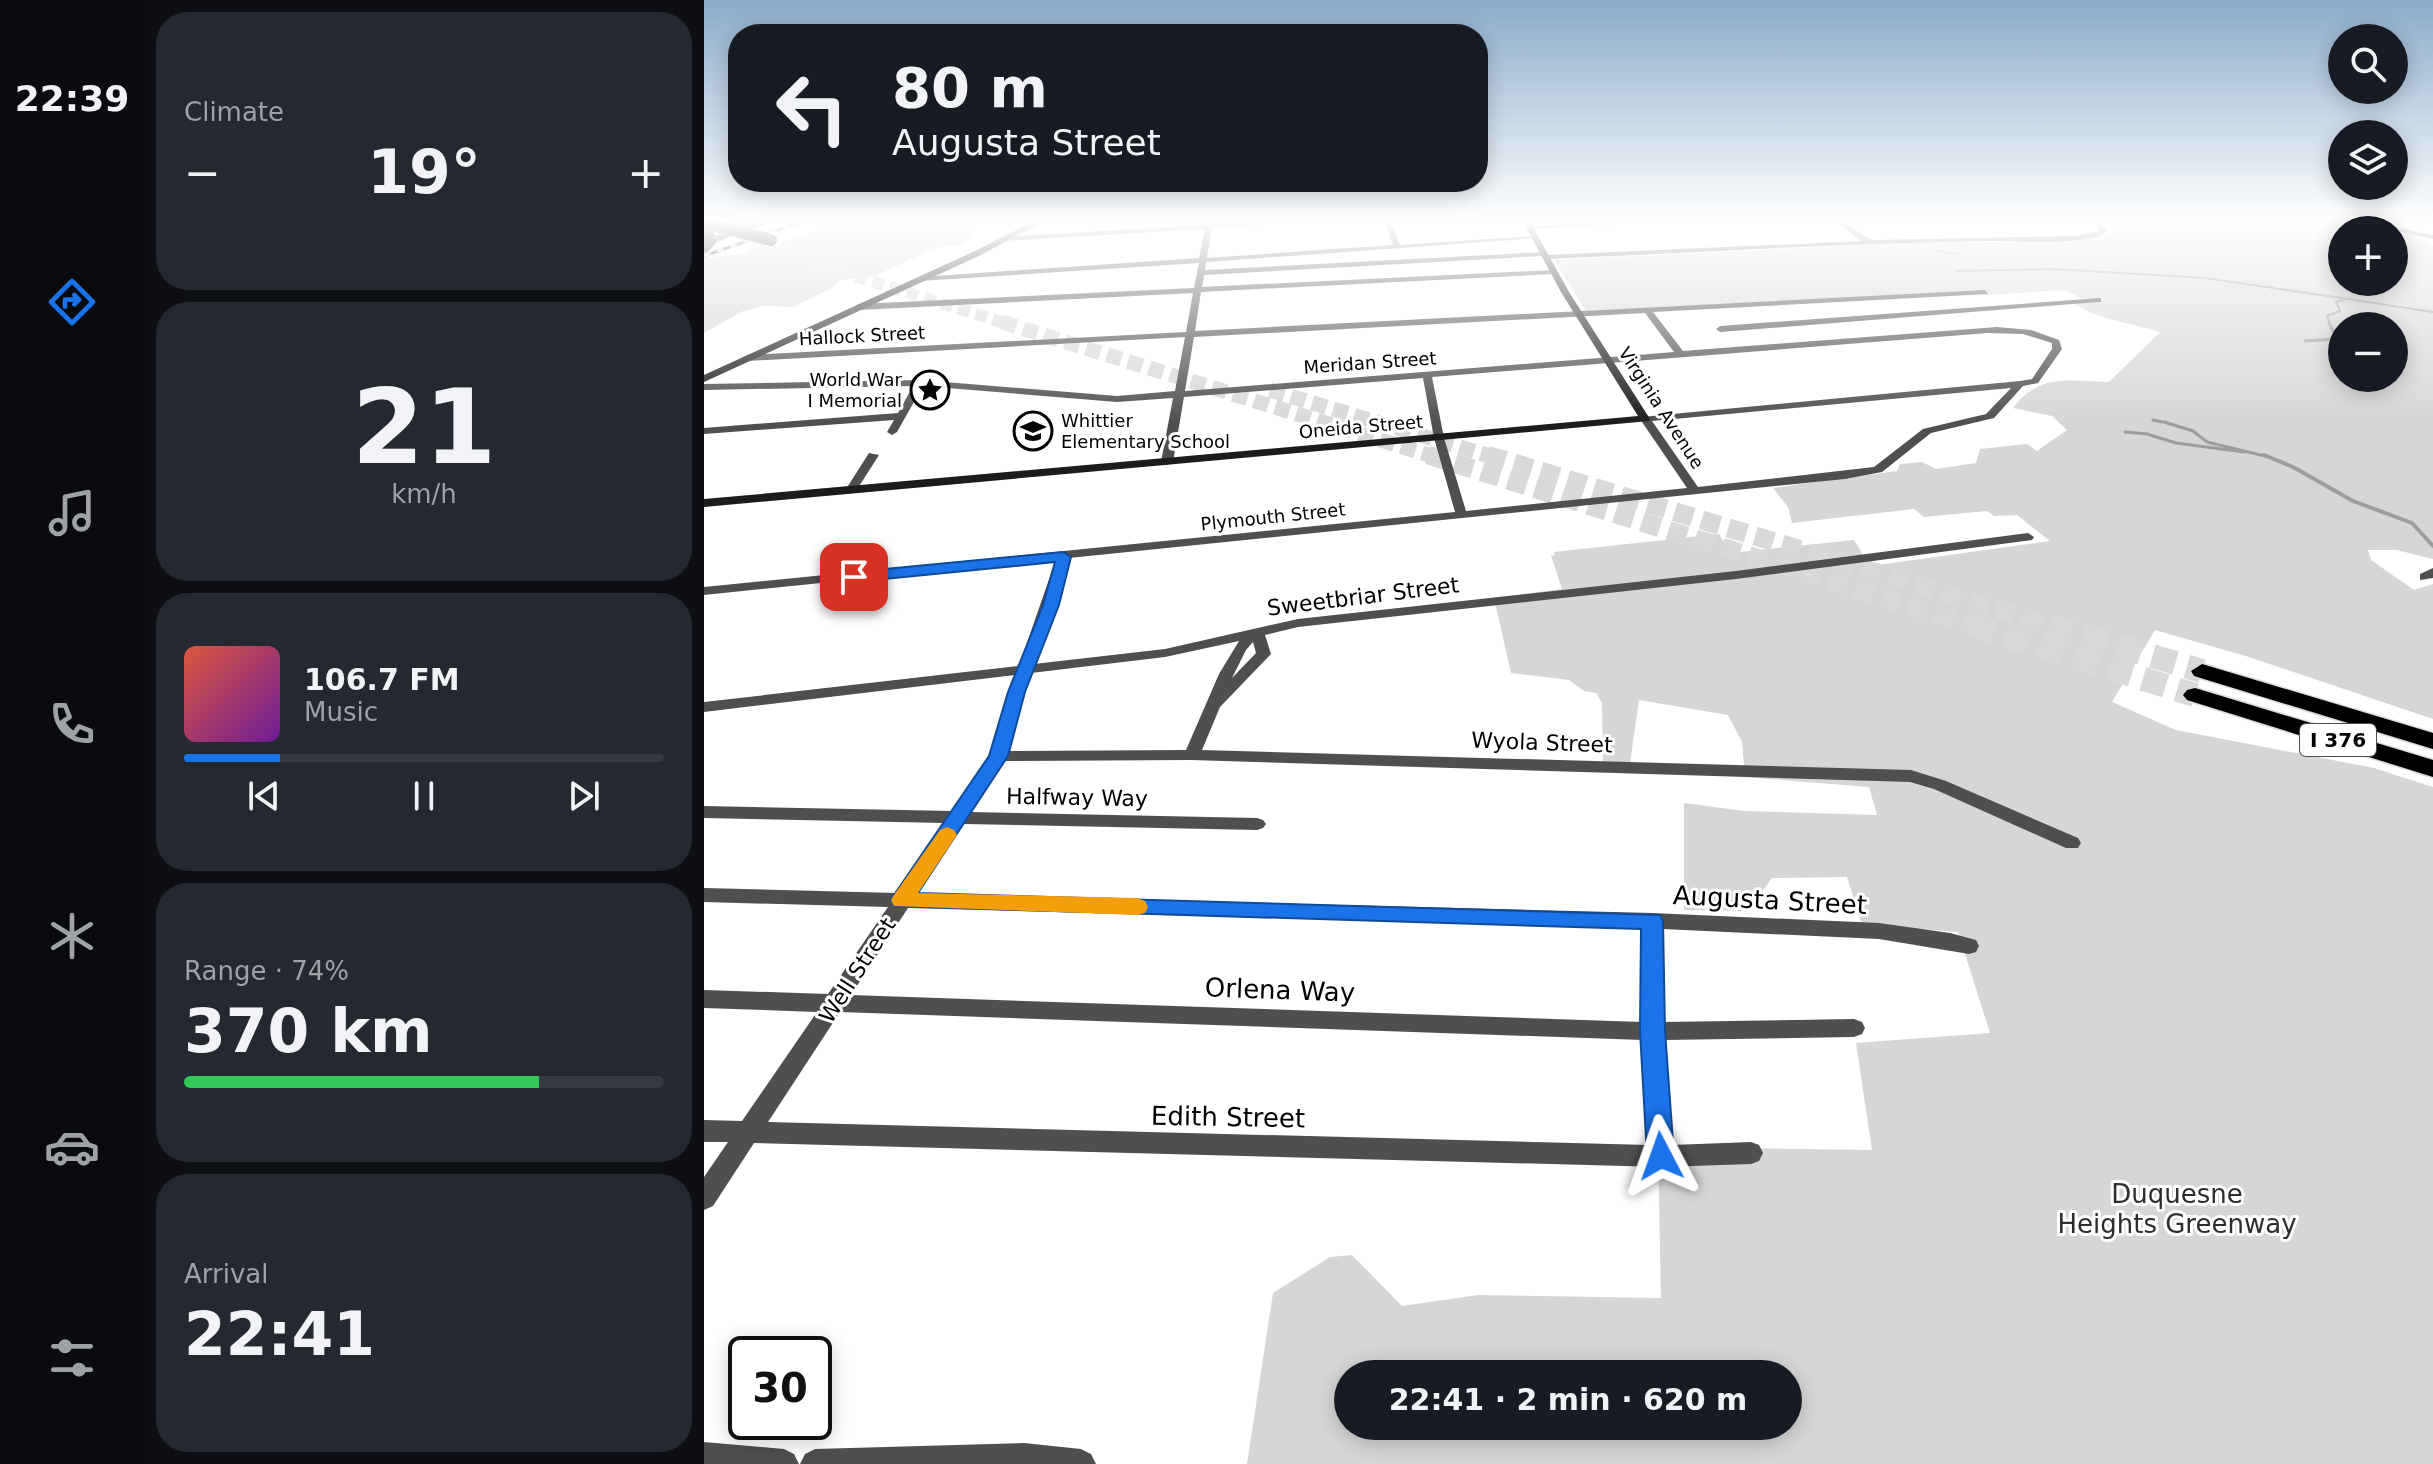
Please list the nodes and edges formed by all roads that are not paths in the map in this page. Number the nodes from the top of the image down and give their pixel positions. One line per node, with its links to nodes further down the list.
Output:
1 (905, 286): 9 (street)
2 (1198, 286): 5 (street)
3 (1271, 286): 5 (street)
4 (1562, 286): 11 (street, Virginia Avenue)
5 (1198, 290): 9 (street); 15 (street)
6 (1985, 292): 7 (street, Hallock Street)
7 (1856, 300): 10 (street, Hallock Street); 12 (street)
8 (2098, 300): 12 (street)
9 (858, 307): 18 (street)
10 (1647, 310): 11 (street, Hallock Street); 17 (street)
11 (1579, 314): 15 (street, Hallock Street); 19 (street, Virginia Avenue)
12 (1879, 317): 13 (street); 16 (street)
13 (1720, 329)
14 (2038, 333): 16 (street, Meridan Street); 23 (street, Plymouth Street)
15 (1191, 334): 18 (street, Hallock Street); 25 (street)
16 (1901, 338): 17 (street, Meridan Street)
17 (1679, 353): 19 (street, Meridan Street)
18 (747, 358): 21 (street)
19 (1609, 361): 20 (street, Meridan Street); 27 (street, Virginia Avenue)
20 (1427, 375): 25 (street, Meridan Street); 30 (street)
21 (704, 379)
22 (920, 383): 24 (street, Meridan Street); 25 (street, Meridan Street); 26 (street)
23 (2020, 384): 27 (street, Oneida Street); 34 (street, Plymouth Street)
24 (704, 387)
25 (1179, 394): 32 (street)
26 (901, 416): 28 (street); 29 (street)
27 (1645, 419): 30 (street, Oneida Street); 34 (street, Virginia Avenue)
28 (704, 431)
29 (892, 432)
30 (1439, 438): 32 (street, Oneida Street); 36 (street)
31 (873, 455): 33 (street)
32 (1167, 462): 33 (street, Oneida Street)
33 (852, 489): 35 (street, Oneida Street)
34 (1696, 493): 36 (street, Plymouth Street)
35 (704, 503)
36 (1462, 516): 38 (street, Plymouth Street)
37 (2028, 537): 40 (street, Sweetbriar Street)
38 (1063, 557): 39 (street, Plymouth Street); 41 (street, Well Street)
39 (704, 591)
40 (1257, 631): 41 (street, Sweetbriar Street); 46 (street)
41 (1026, 670): 44 (street, Sweetbriar Street); 47 (street, Well Street)
42 (2202, 671): 45 (highway, I 376)
43 (2195, 695): 48 (highway, I 376)
44 (704, 707)
45 (2433, 741)
46 (1191, 755): 47 (street, Wyola Street); 52 (street, Wyola Street)
47 (999, 756): 50 (street, Well Street)
48 (2433, 769)
49 (704, 812): 50 (street, Halfway Way)
50 (958, 819): 51 (street, Halfway Way); 54 (street, Well Street)
51 (1257, 824)
52 (2072, 843)
53 (704, 895): 54 (street, Augusta Street)
54 (901, 900): 55 (street, Augusta Street); 58 (street, Well Street)
55 (1652, 921): 56 (street, Augusta Street); 60 (street)
56 (1969, 946)
57 (704, 999): 58 (street, Orlena Way)
58 (836, 1003): 60 (street, Orlena Way); 62 (street, Well Street)
59 (1854, 1028): 60 (street, Orlena Way)
60 (1653, 1031): 64 (street)
61 (704, 1131): 62 (street, Edith Street)
62 (749, 1133): 64 (street, Edith Street); 65 (street, Well Street)
63 (1751, 1153): 64 (street, Edith Street)
64 (1661, 1156)
65 (704, 1198)
66 (704, 1456): 67 (street)
67 (784, 1464)
68 (815, 1464): 69 (street)
69 (1081, 1464)

